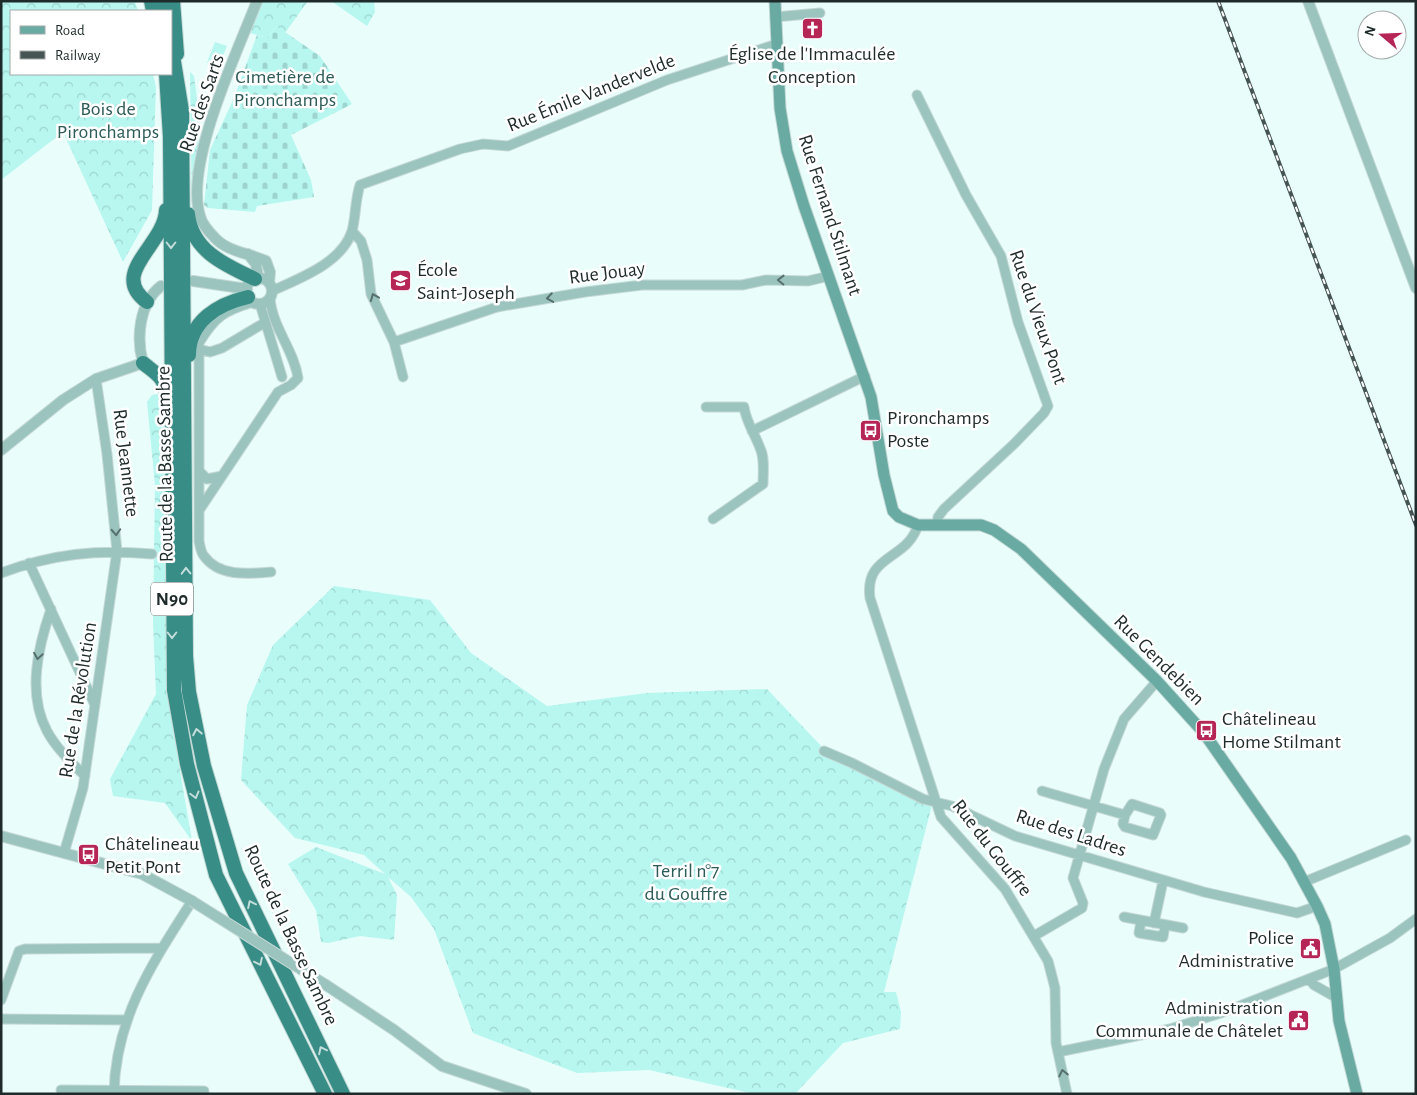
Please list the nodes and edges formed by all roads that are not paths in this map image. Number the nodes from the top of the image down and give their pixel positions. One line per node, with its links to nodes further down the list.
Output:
1 (173, 1): 8 (highway)
2 (258, 1): 14 (street, Rue des Sarts)
3 (775, 1): 6 (main road, Rue Fernand Stilmant)
4 (1308, 1): 18 (street)
5 (820, 13): 6 (street)
6 (775, 17): 7 (main road, Rue Fernand Stilmant)
7 (777, 44): 13 (street, Rue Émile Vandervelde); 15 (main road, Rue Fernand Stilmant)
8 (172, 74): 11 (highway, Route de la Basse Sambre / N90)
9 (172, 75): 12 (highway, Route de la Basse Sambre / N90)
10 (917, 95): 39 (street, Rue du Vieux Pont)
11 (182, 110): 20 (highway); 31 (highway, Route de la Basse Sambre / N90)
12 (170, 137): 21 (highway); 34 (highway, Route de la Basse Sambre / N90, one-way to 34)
13 (352, 231): 19 (street, Rue Émile Vandervelde); 23 (street, one-way to 13)
14 (247, 253): 19 (street, Rue des Sarts); 20 (street)
15 (829, 276): 23 (street, Rue Jouay, one-way to 23); 26 (main road, Rue Fernand Stilmant)
16 (194, 281): 20 (street)
17 (161, 286): 21 (street)
18 (1416, 288)
19 (271, 291): 20 (street); 20 (street); 36 (street)
20 (253, 292): 22 (street); 24 (street); 31 (highway)
21 (147, 302): 25 (street)
22 (264, 323): 24 (street); 27 (street)
23 (394, 342): 28 (street)
24 (199, 349): 35 (street)
25 (143, 363): 29 (street); 34 (highway)
26 (865, 376): 32 (street); 40 (main road)
27 (282, 377)
28 (403, 378)
29 (96, 380): 33 (street); 41 (street, Rue Jeannette, one-way to 41)
30 (706, 407): 32 (street)
31 (184, 423): 82 (highway, Route de la Basse Sambre / N90, one-way to 31)
32 (752, 431): 38 (street)
33 (1, 450)
34 (172, 460): 81 (highway, Route de la Basse Sambre / N90, one-way to 81)
35 (199, 471): 36 (street); 37 (street)
36 (222, 476): 37 (street)
37 (200, 509): 44 (street)
38 (713, 519)
39 (937, 524): 40 (main road, Rue Gendebien); 47 (main road, Rue Gendebien)
40 (918, 525): 52 (street, Rue du Gouffre)
41 (117, 551): 42 (street); 43 (street); 48 (street, Rue de la Révolution)
42 (152, 554)
43 (29, 563): 45 (street); 46 (street)
44 (271, 572)
45 (1, 573)
46 (51, 609): 48 (street); 50 (street, one-way to 50)
47 (1157, 681): 53 (street); 60 (main road, Rue Gendebien)
48 (95, 705): 50 (street, Rue de la Révolution)
49 (824, 751): 52 (street, Rue des Ladres)
50 (85, 776): 57 (street, Rue de la Révolution)
51 (1042, 791): 53 (street)
52 (936, 803): 58 (street, Rue des Ladres); 69 (street, Rue du Gouffre)
53 (1094, 805): 54 (street); 58 (street)
54 (1125, 815)
55 (1, 836): 57 (street)
56 (1406, 840): 60 (street)
57 (64, 853): 61 (street)
58 (1080, 855): 59 (street, Rue des Ladres); 69 (street)
59 (1163, 881): 62 (street, Rue des Ladres); 66 (street)
60 (1304, 882): 62 (main road, Rue Gendebien)
61 (192, 900): 70 (street); 83 (street, bridge)
62 (1317, 906): 71 (main road, Rue Gendebien)
63 (1124, 917): 65 (street)
64 (1416, 919): 71 (street)
65 (1141, 921): 66 (street); 67 (street)
66 (1154, 922): 67 (street)
67 (1165, 925): 68 (street)
68 (1183, 928)
69 (1034, 936): 77 (street, Rue du Gouffre)
70 (161, 948): 74 (street); 76 (street)
71 (1334, 969): 72 (street); 73 (main road, Rue Gendebien)
72 (1308, 979): 73 (street); 77 (street)
73 (1337, 998): 85 (main road, Rue Gendebien)
74 (1, 1000)
75 (1, 1019): 76 (street)
76 (127, 1020): 79 (street)
77 (1058, 1052): 84 (street, Rue du Gouffre, one-way to 77)
78 (61, 1090): 79 (street)
79 (114, 1092): 80 (street)
80 (204, 1094)
81 (325, 1094)
82 (343, 1094)
83 (526, 1094)
84 (1067, 1094)
85 (1357, 1094)

